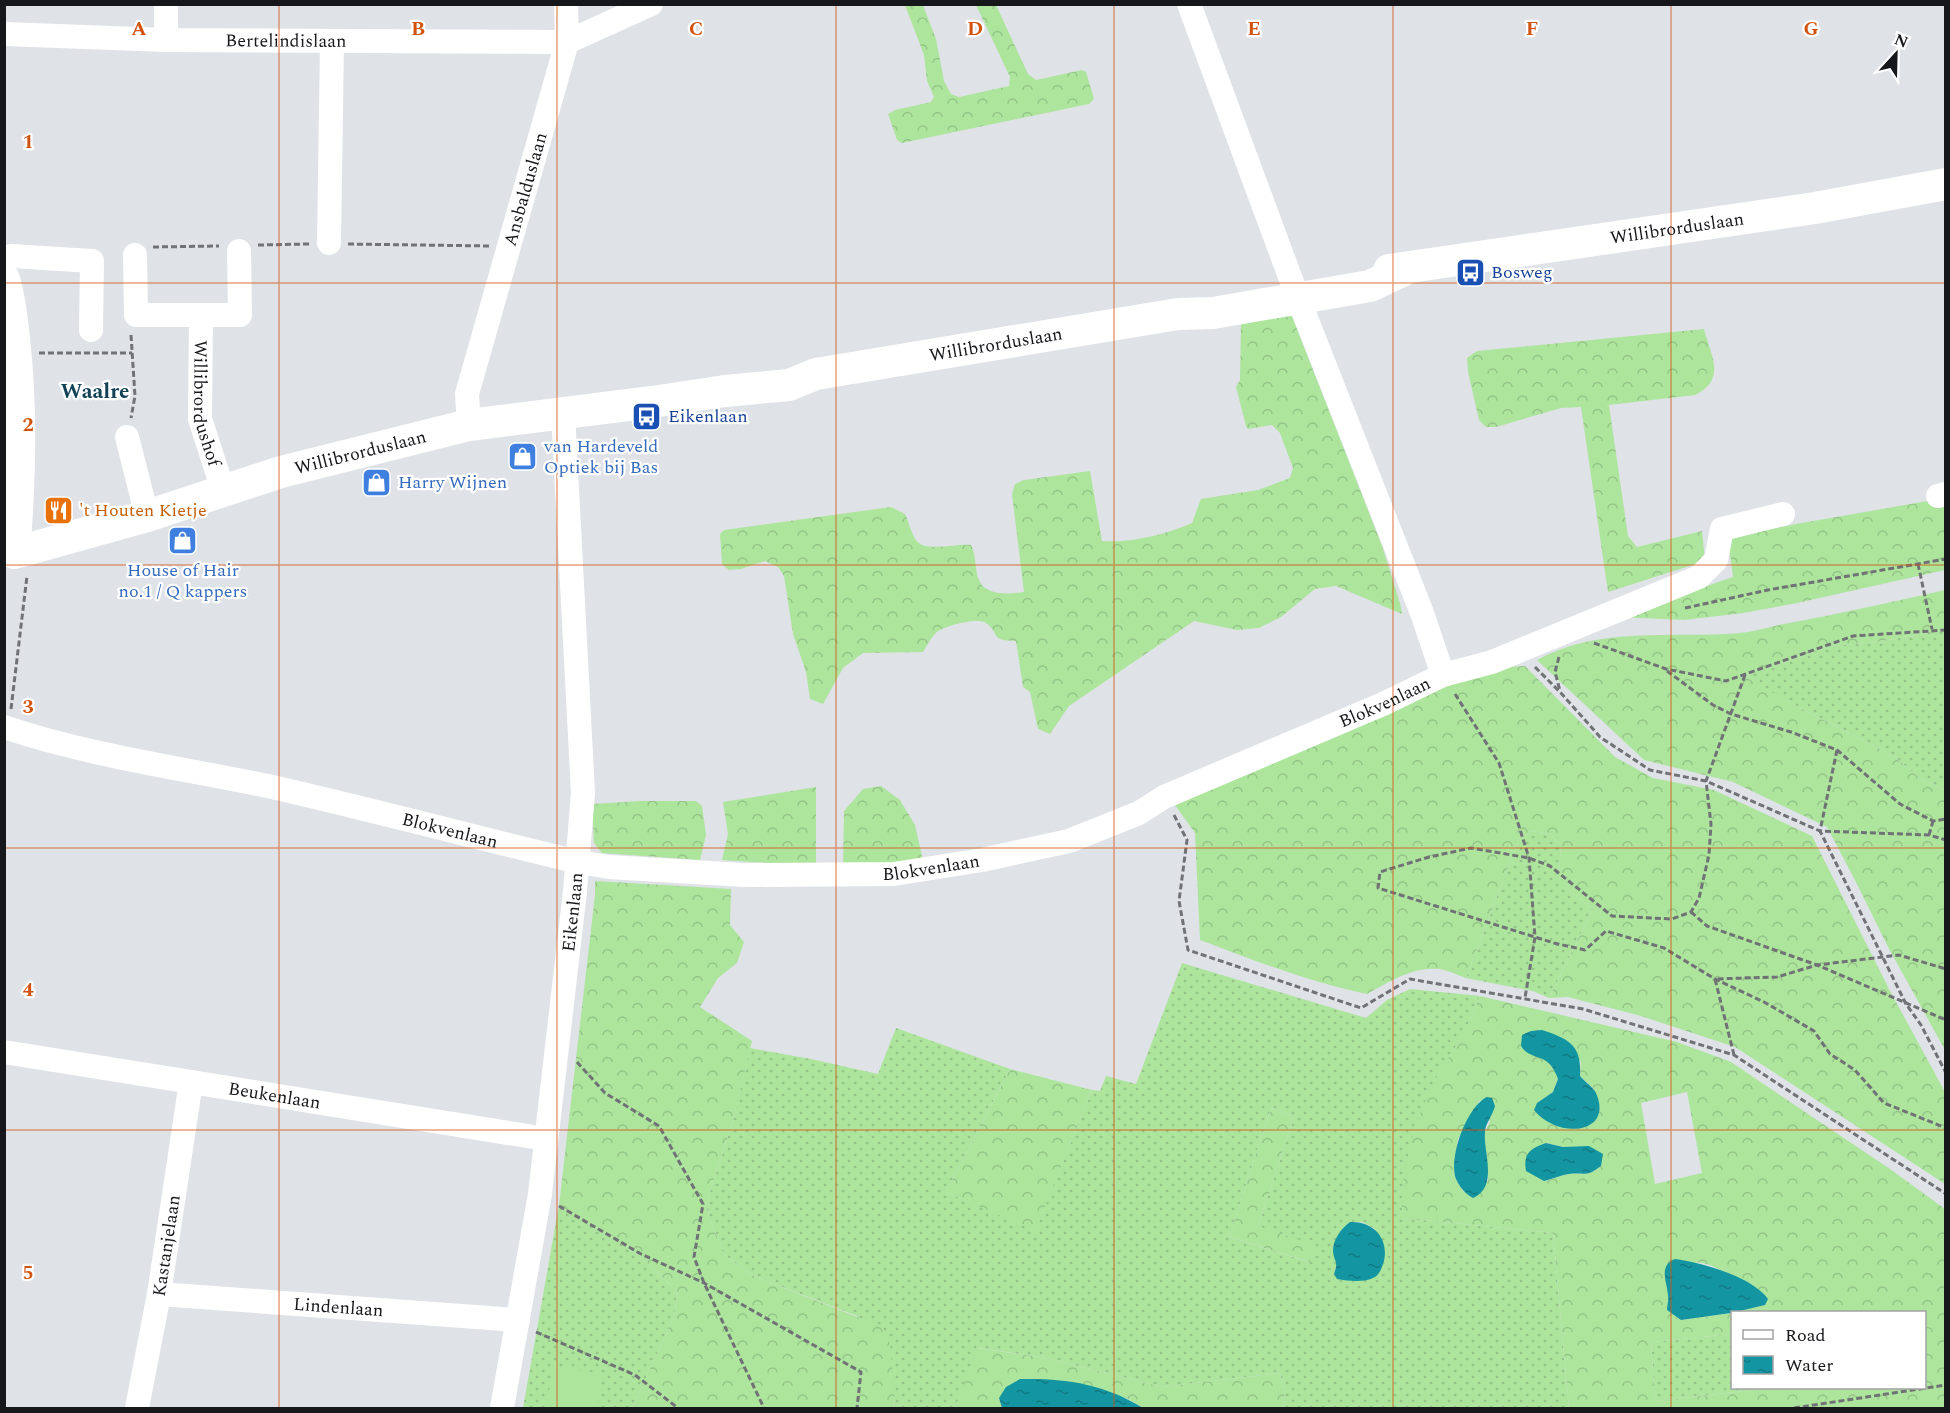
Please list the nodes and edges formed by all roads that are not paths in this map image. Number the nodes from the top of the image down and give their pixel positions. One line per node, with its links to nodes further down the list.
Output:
1 (166, 4): 6 (street)
2 (566, 4): 8 (street, Ansbalduslaan)
3 (651, 4): 8 (street)
4 (1190, 4): 15 (street)
5 (4, 34): 6 (street, Bertelindislaan)
6 (166, 40): 7 (street, Bertelindislaan)
7 (332, 41): 8 (street, Bertelindislaan); 10 (street)
8 (567, 42): 19 (street, Ansbalduslaan)
9 (1946, 184): 15 (main road, Willibrorduslaan)
10 (328, 243)
11 (239, 251): 16 (street, Willibrordushof)
12 (135, 255): 16 (street, Willibrordushof)
13 (4, 258): 17 (street)
14 (4, 279): 24 (main road)
15 (1296, 292): 18 (main road, Willibrorduslaan); 25 (street)
16 (201, 316): 21 (street, Willibrordushof)
17 (91, 330)
18 (563, 413): 19 (main road, Willibrorduslaan); 27 (street, Eikenlaan)
19 (469, 424): 21 (main road, Willibrorduslaan)
20 (127, 437): 23 (street)
21 (223, 490): 23 (main road, Willibrorduslaan)
22 (1783, 514): 25 (street, Blokvenlaan)
23 (147, 516): 24 (main road, Willibrorduslaan)
24 (9, 553)
25 (1443, 675): 27 (street, Blokvenlaan)
26 (7, 728): 27 (street, Blokvenlaan)
27 (578, 862): 30 (street, Eikenlaan)
28 (4, 1052): 29 (street, Beukenlaan)
29 (191, 1082): 30 (street, Beukenlaan); 31 (street, Kastanjelaan)
30 (546, 1139): 32 (street, Eikenlaan)
31 (159, 1294): 32 (street, Lindenlaan); 33 (street, Kastanjelaan)
32 (518, 1322): 34 (street, Eikenlaan)
33 (137, 1408)
34 (502, 1408)

